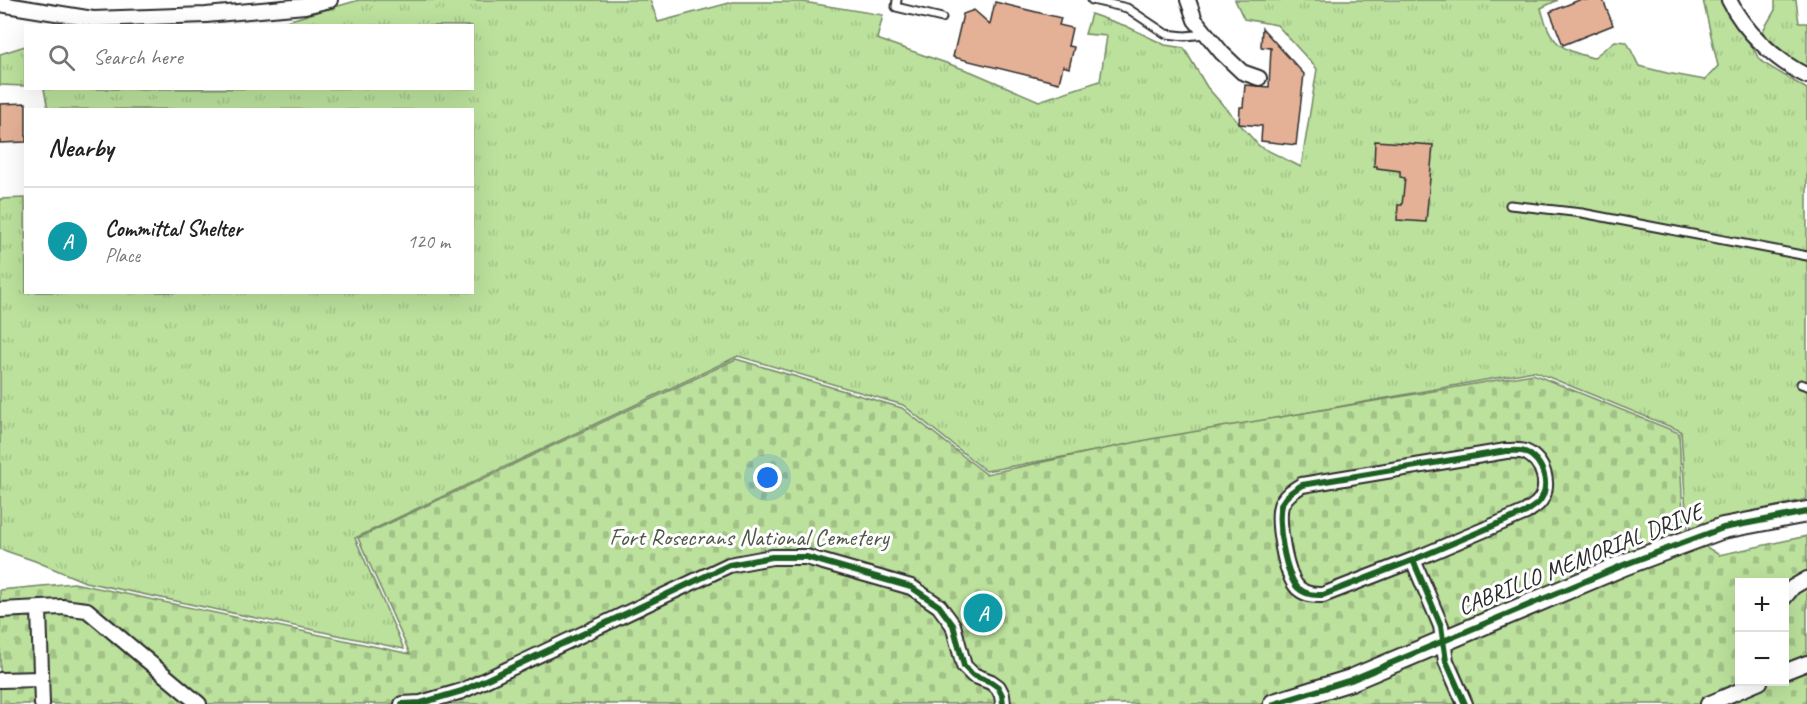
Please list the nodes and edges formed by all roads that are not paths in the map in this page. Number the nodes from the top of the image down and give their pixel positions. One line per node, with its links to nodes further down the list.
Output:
1 (330, 0): 6 (street)
2 (897, 0): 7 (lane)
3 (1092, 0): 8 (lane)
4 (1188, 0): 8 (street)
5 (1730, 0): 9 (street)
6 (0, 4)
7 (942, 18)
8 (1206, 34): 10 (street)
9 (1807, 76)
10 (1259, 78)
11 (1510, 205): 12 (lane)
12 (1807, 256)
13 (1807, 512): 19 (main road, CABRILLO MEMORIAL DRIVE)
14 (1413, 560): 14 (street); 19 (street)
15 (1807, 579): 16 (street)
16 (1789, 592)
17 (39, 609): 18 (street); 22 (street); 26 (street)
18 (0, 610)
19 (1443, 642): 29 (main road, CABRILLO MEMORIAL DRIVE); 30 (street)
20 (1807, 663): 21 (street)
21 (1789, 670)
22 (40, 679): 23 (street); 25 (street)
23 (0, 680)
24 (1749, 686): 31 (street)
25 (42, 704)
26 (199, 704)
27 (402, 704): 28 (street)
28 (1003, 704)
29 (1274, 704)
30 (1465, 704)
31 (1708, 704)

